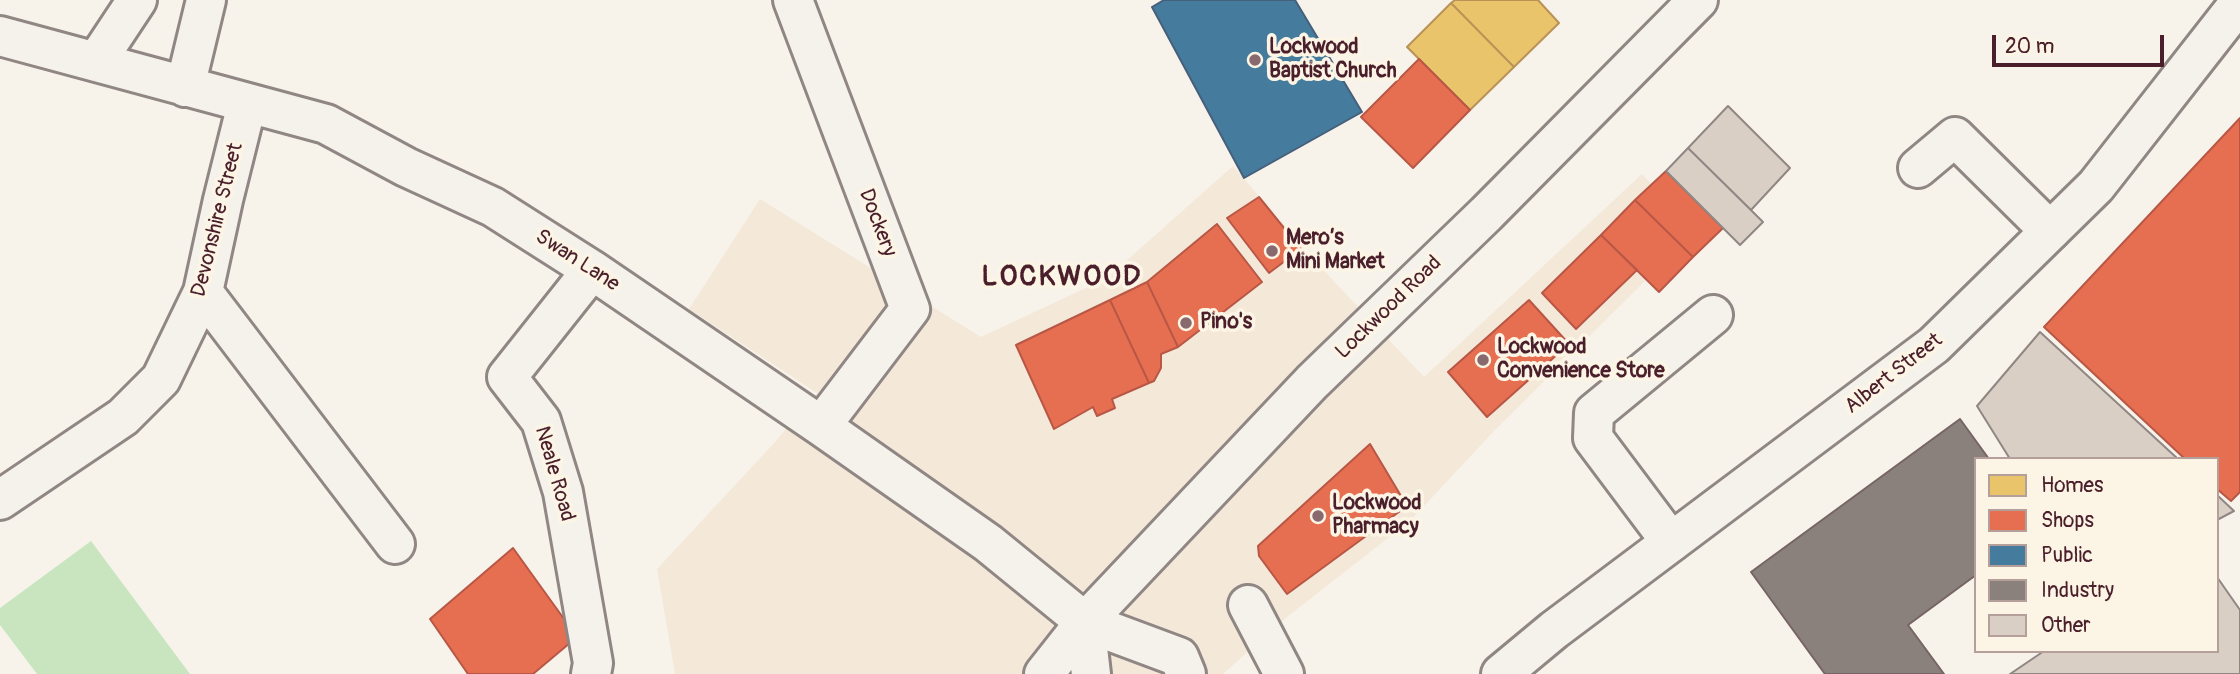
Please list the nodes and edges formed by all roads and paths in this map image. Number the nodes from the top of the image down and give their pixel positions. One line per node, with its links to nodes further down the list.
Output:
1 (137, 0): 8 (street)
2 (206, 0): 9 (street)
3 (793, 0): 16 (street, Dockery)
4 (1698, 0): 21 (street, Lockwood Road)
5 (2240, 2): 6 (street, Albert Street)
6 (2228, 31): 12 (street, Albert Street)
7 (0, 36): 8 (street, Swan Lane)
8 (96, 62): 9 (street, Swan Lane)
9 (185, 87): 10 (street, Swan Lane)
10 (247, 104): 13 (street, Swan Lane); 14 (street, Devonshire Street)
11 (1919, 168): 12 (street)
12 (2050, 231): 18 (street, Albert Street)
13 (593, 270): 16 (street, Swan Lane); 22 (street, Neale Road)
14 (203, 292): 17 (street, Devonshire Street); 19 (street)
15 (1713, 315): 18 (street)
16 (821, 426): 21 (street, Swan Lane)
17 (0, 500)
18 (1671, 542): 27 (street, Albert Street)
19 (395, 544)
20 (1248, 606): 26 (street)
21 (1085, 622): 23 (street, Lockwood Road); 24 (street); 25 (street, Swan Lane)
22 (591, 674)
23 (1044, 674)
24 (1091, 674)
25 (1186, 674)
26 (1284, 674)
27 (1501, 674)

